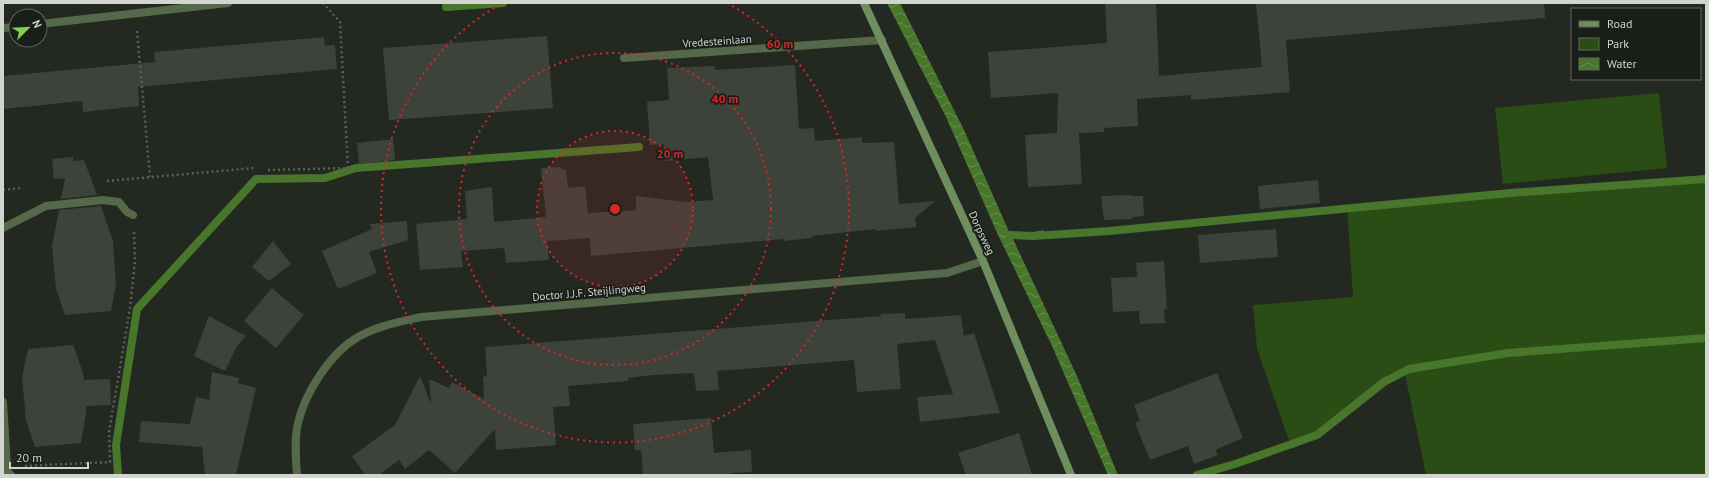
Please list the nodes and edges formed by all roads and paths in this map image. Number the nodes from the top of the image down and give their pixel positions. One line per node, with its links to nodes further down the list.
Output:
1 (228, 3): 4 (street)
2 (323, 3): 9 (path)
3 (864, 3): 6 (street, Dorpsweg)
4 (136, 14): 5 (street); 10 (path)
5 (48, 23)
6 (882, 40): 7 (street, Vredesteinlaan); 16 (street, Dorpsweg)
7 (624, 58)
8 (254, 168): 10 (path)
9 (268, 170)
10 (150, 177): 11 (path)
11 (105, 181)
12 (23, 188): 13 (path)
13 (3, 190)
14 (133, 216): 15 (street); 19 (path)
15 (3, 228)
16 (983, 261): 21 (street, Doctor J.J.F. Steijlingweg); 22 (street, Dorpsweg)
17 (3, 402): 18 (street)
18 (3, 408): 19 (street)
19 (7, 467): 20 (street)
20 (11, 475)
21 (297, 475)
22 (1072, 475)

